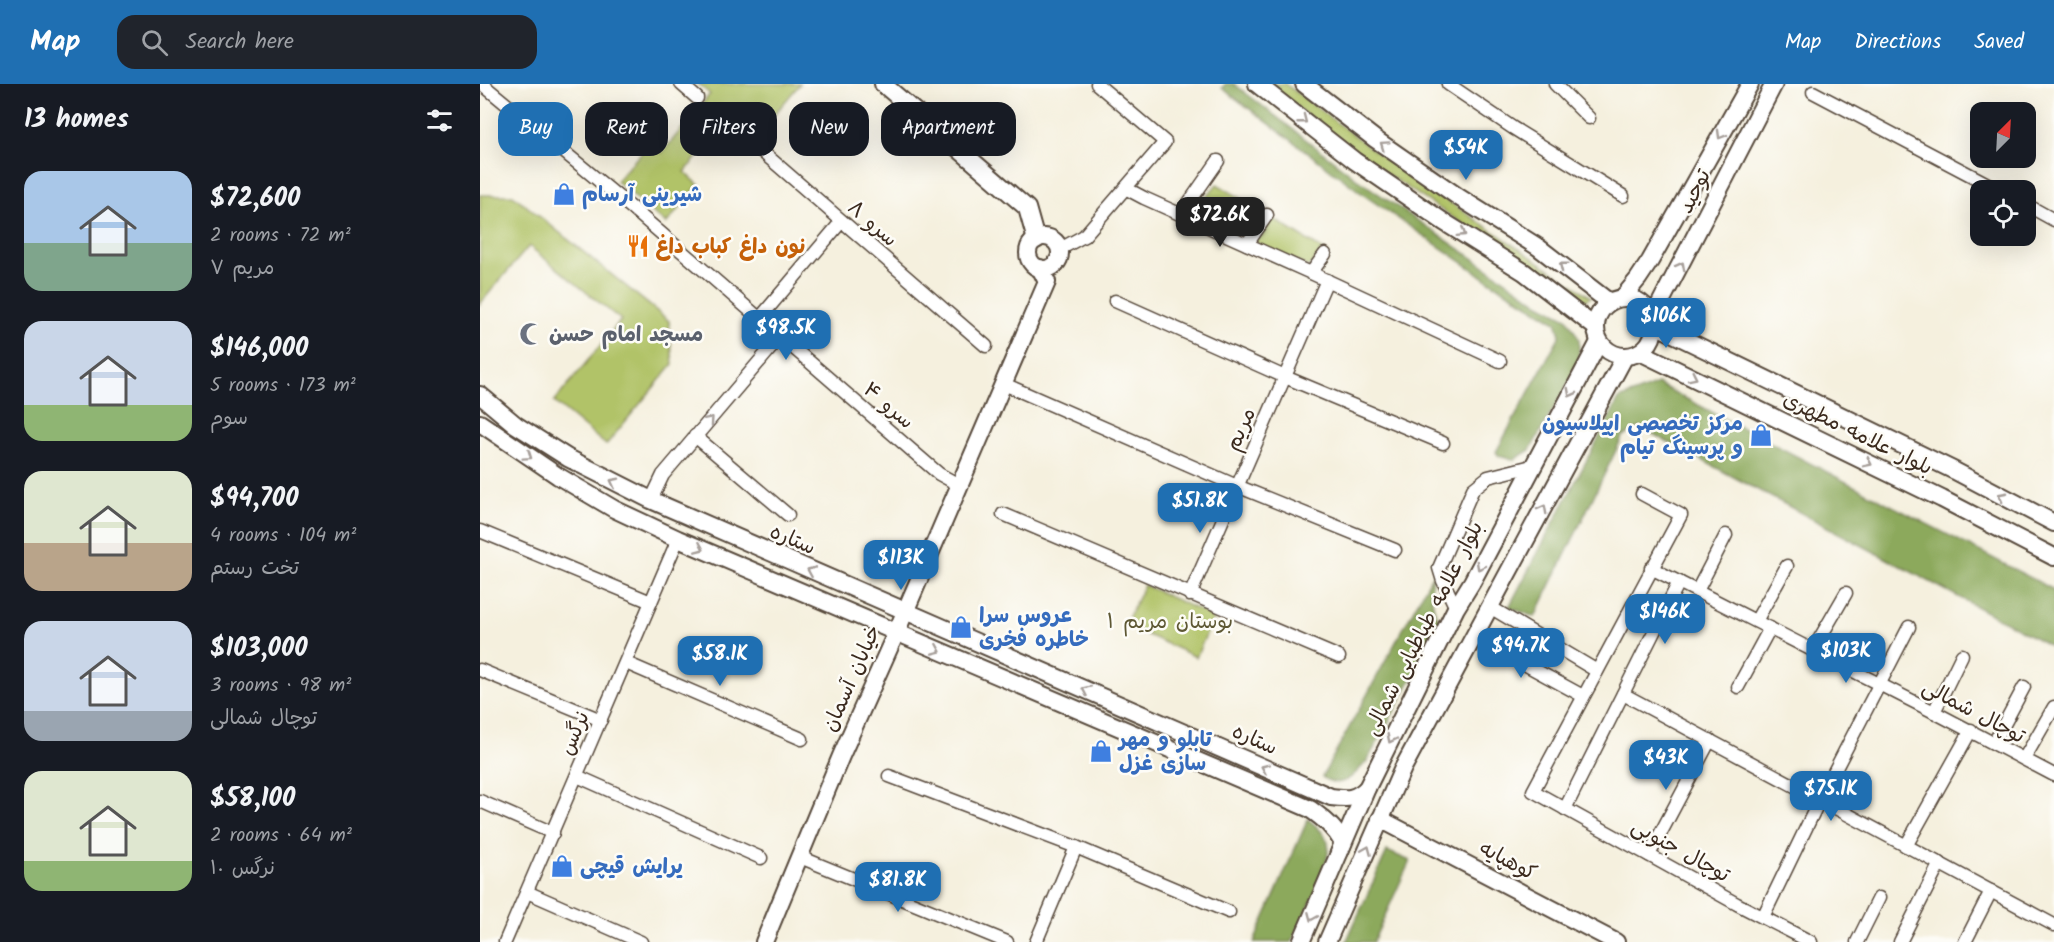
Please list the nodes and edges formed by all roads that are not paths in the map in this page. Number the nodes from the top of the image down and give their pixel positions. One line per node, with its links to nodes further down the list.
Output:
1 (681, 84): 12 (street)
2 (883, 84): 24 (street)
3 (1097, 84): 17 (street)
4 (1257, 84): 35 (street, one-way to 35)
5 (1304, 84): 31 (street, one-way to 5)
6 (1448, 84): 18 (street)
7 (1555, 84): 13 (street)
8 (1750, 84): 31 (street, توحید, one-way to 31)
9 (1774, 84): 34 (street, توحید, one-way to 9)
10 (482, 87): 33 (street, سرو ۴)
11 (1813, 92): 16 (street)
12 (697, 98)
13 (1589, 118)
14 (766, 156): 23 (street, سرو ۸)
15 (1218, 161): 20 (street)
16 (1980, 180)
17 (1126, 189): 20 (street); 26 (street)
18 (1623, 196)
19 (2036, 210): 22 (street)
20 (1181, 214): 25 (street)
21 (1267, 215): 25 (street)
22 (2054, 220)
23 (841, 222): 33 (street); 37 (street, سرو ۸)
24 (1036, 240): 26 (street); 28 (street)
25 (1247, 244): 29 (street)
26 (1060, 249): 28 (street)
27 (1325, 254): 29 (street)
28 (1040, 268): 41 (street, خیابان آسمان)
29 (1311, 273): 30 (street)
30 (1327, 280): 39 (street); 40 (street, مریم)
31 (1616, 299): 34 (street); 35 (street)
32 (1115, 302): 40 (street)
33 (760, 318): 36 (street, سرو ۴)
34 (1654, 322): 38 (street); 53 (street, بلوار علامه مطهری, one-way to 34)
35 (1597, 334): 38 (street); 46 (street, بلوار علامه طباطبایی شمالی, one-way to 46)
36 (781, 336): 44 (street, one-way to 36); 47 (street, سرو ۴)
37 (986, 346)
38 (1633, 354): 58 (street, بلوار علامه مطهری, one-way to 58); 66 (street, one-way to 38)
39 (1500, 361)
40 (1285, 377): 45 (street); 48 (street, مریم)
41 (1004, 384): 47 (street, خیابان آسمان); 48 (street)
42 (480, 395): 50 (street, ستاره, one-way to 42)
43 (480, 423): 56 (street, ستاره, one-way to 56)
44 (696, 436): 50 (street); 52 (street)
45 (1443, 442)
46 (1532, 466): 67 (street, بلوار علامه طباطبایی شمالی, one-way to 67); 67 (street)
47 (959, 485): 68 (street, خیابان آسمان)
48 (1237, 486): 57 (street); 64 (street, مریم)
49 (1642, 494): 60 (street)
50 (651, 500): 68 (street, ستاره, one-way to 50)
51 (1003, 514): 64 (street)
52 (788, 515)
53 (2054, 523)
54 (480, 531): 65 (street)
55 (1726, 534): 62 (street)
56 (678, 539): 65 (street, نرگس); 72 (street, ستاره, one-way to 72)
57 (1395, 550)
58 (2054, 557)
59 (1787, 566): 69 (street)
60 (1651, 568): 61 (street, توچال شمالی); 79 (street)
61 (1679, 582): 62 (street, توچال شمالی); 83 (street)
62 (1697, 591): 69 (street, توچال شمالی)
63 (1846, 593): 74 (street)
64 (1190, 595): 76 (street)
65 (651, 602): 77 (street, نرگس)
66 (1490, 607): 73 (street); 79 (street)
67 (1456, 608): 96 (street, بلوار علامه طباطبایی شمالی, one-way to 96)
68 (905, 611): 72 (street, خیابان آسمان); 97 (street, ستاره, one-way to 68)
69 (1756, 621): 71 (street, توچال شمالی)
70 (1909, 627): 80 (street)
71 (1770, 628): 74 (street, توچال شمالی); 81 (street)
72 (896, 633): 100 (street, ستاره, one-way to 100); 108 (street, خیابان آسمان)
73 (1473, 636): 84 (street); 102 (street)
74 (1813, 650): 80 (street, توچال شمالی)
75 (1962, 655): 86 (street)
76 (1339, 657)
77 (626, 663): 87 (street, نرگس); 89 (street)
78 (480, 670): 87 (street)
79 (1597, 671): 84 (street)
80 (1879, 683): 86 (street, توچال شمالی); 98 (street)
81 (1738, 687)
82 (2024, 687): 91 (street)
83 (1623, 694): 90 (street); 101 (street)
84 (1583, 696): 101 (street, توچال جنوبی)
85 (2054, 707): 92 (street)
86 (1935, 712): 88 (street, توچال شمالی)
87 (602, 720): 94 (street, نرگس)
88 (1971, 730): 91 (street, توچال شمالی); 104 (street)
89 (802, 739)
90 (1710, 740): 98 (street); 107 (street)
91 (1994, 743): 92 (street, توچال شمالی)
92 (2024, 759): 93 (street, توچال شمالی)
93 (2054, 775)
94 (577, 776): 103 (street, نرگس); 109 (street)
95 (890, 776): 105 (street)
96 (1367, 788): 97 (street, ستاره); 106 (street, بلوار علامه طباطبایی شمالی)
97 (1319, 792): 100 (street)
98 (1820, 799): 104 (street); 115 (street)
99 (480, 801): 103 (street)
100 (1310, 809): 106 (street, ستاره)
101 (1565, 809): 107 (street, توچال جنوبی)
102 (1380, 819): 123 (street, one-way to 102); 124 (street, کوهپایه)
103 (553, 833): 112 (street, نرگس)
104 (1906, 846): 110 (street)
105 (1076, 848): 114 (street); 121 (street)
106 (1339, 853): 122 (street, بلوار علامه طباطبایی شمالی, one-way to 122)
107 (1649, 855): 115 (street, توچال جنوبی)
108 (800, 857): 119 (street, خیابان آسمان); 120 (street)
109 (761, 858)
110 (1940, 863): 111 (street); 127 (street)
111 (1991, 891): 116 (street); 128 (street)
112 (527, 892): 117 (street, نرگس); 118 (street)
113 (1879, 898): 126 (street)
114 (1229, 912)
115 (1763, 917): 125 (street, توچال جنوبی)
116 (2054, 925)
117 (506, 942)
118 (641, 942)
119 (764, 942)
120 (1007, 942)
121 (1036, 942)
122 (1301, 942)
123 (1327, 942)
124 (1616, 942)
125 (1810, 942)
126 (1857, 942)
127 (1900, 942)
128 (1965, 942)

